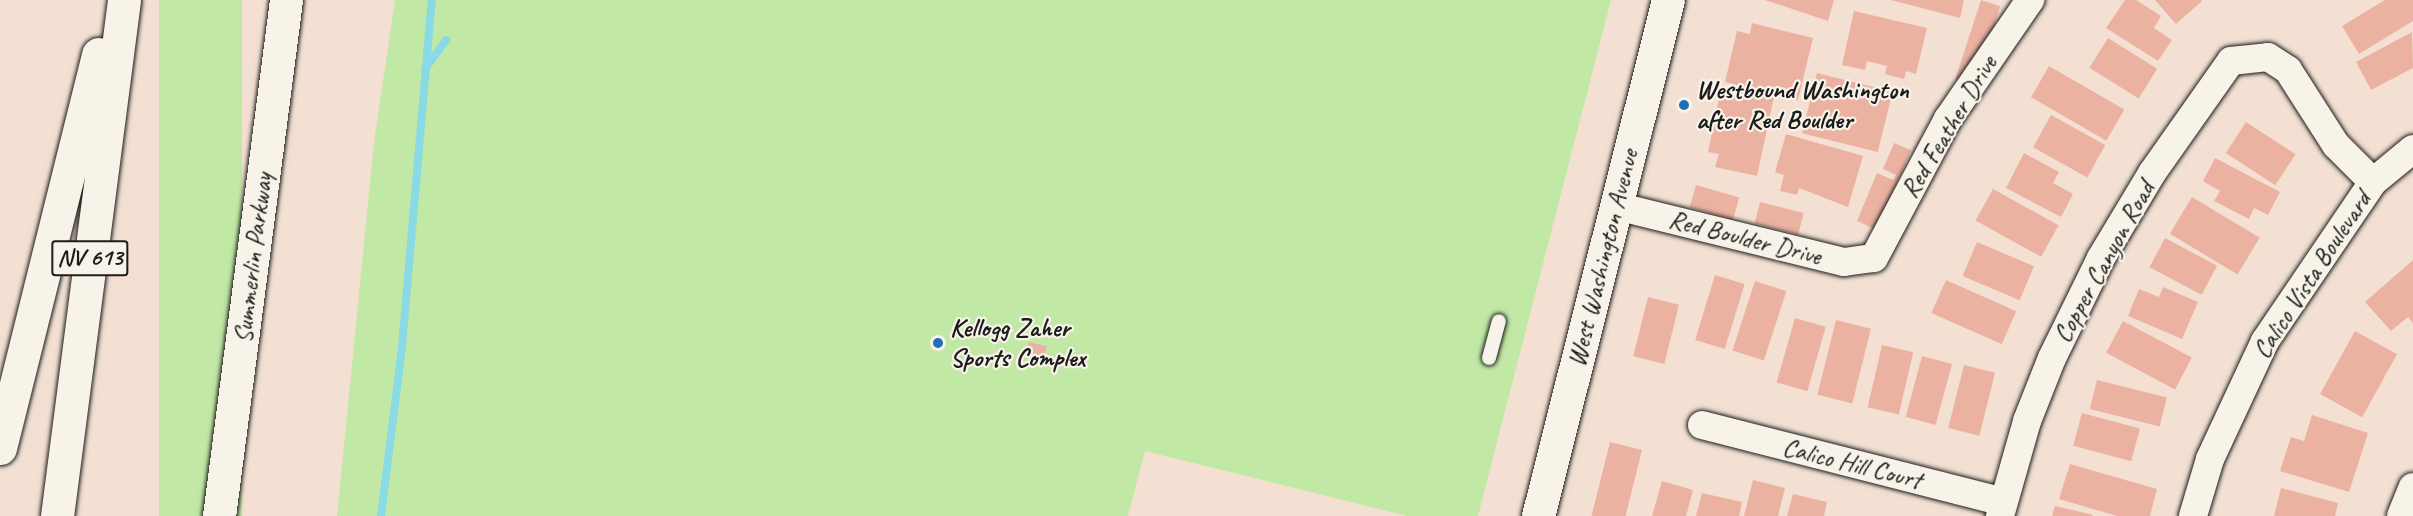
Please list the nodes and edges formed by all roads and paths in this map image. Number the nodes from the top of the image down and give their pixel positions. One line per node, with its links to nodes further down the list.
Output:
1 (111, 0): 13 (main road)
2 (124, 0): 16 (main road, NV 613)
3 (286, 0): 17 (main road, Summerlin Parkway)
4 (1668, 0): 8 (main road, West Washington Avenue)
5 (2030, 0): 9 (street, Red Feather Drive)
6 (2413, 149): 7 (street, Calico Vista Boulevard)
7 (2373, 182): 15 (street, Copper Canyon Road); 19 (street, Calico Vista Boulevard)
8 (1616, 206): 9 (street, Red Boulder Drive); 18 (main road, West Washington Avenue)
9 (1874, 258)
10 (1499, 321): 11 (lane)
11 (1490, 358)
12 (1702, 425): 15 (street, Calico Hill Court)
13 (0, 448)
14 (2413, 487): 20 (street)
15 (2001, 509)
16 (57, 516)
17 (219, 516)
18 (1538, 516)
19 (2193, 516)
20 (2401, 516)

